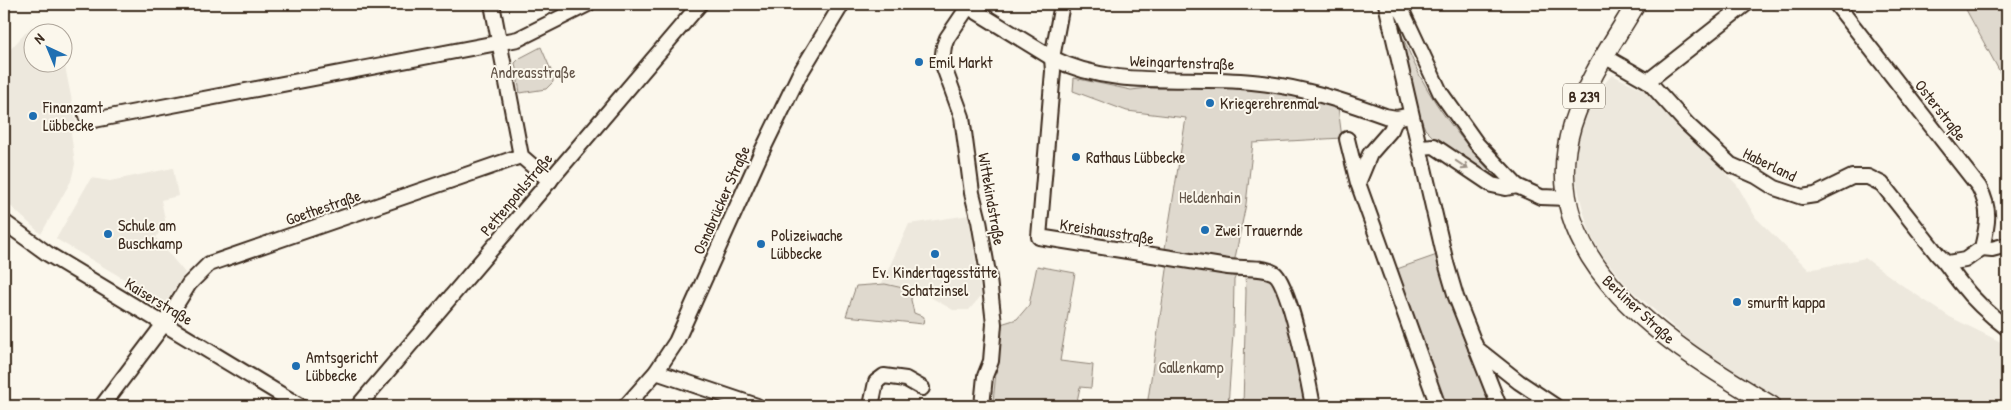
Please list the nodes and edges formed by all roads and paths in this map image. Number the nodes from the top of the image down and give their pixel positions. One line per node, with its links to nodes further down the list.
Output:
1 (492, 4): 12 (street)
2 (588, 4): 12 (street)
3 (700, 4): 22 (street, Pettenpohlstraße)
4 (842, 4): 33 (street, Osnabrücker Straße)
5 (1062, 4): 14 (street)
6 (1386, 4): 16 (street)
7 (1397, 4): 24 (street)
8 (1636, 4): 13 (main road, Berliner Straße / B 239)
9 (1746, 4): 15 (street)
10 (1836, 4): 28 (street, Osterstraße)
11 (966, 5): 14 (street, Weingartenstraße); 42 (street, Wittekindstraße)
12 (499, 43): 17 (street); 21 (street)
13 (1604, 56): 15 (street, Haberland); 25 (main road, Berliner Straße / B 239)
14 (1052, 58): 18 (street, Weingartenstraße); 43 (street, Kreishausstraße)
15 (1648, 81): 29 (street, Haberland)
16 (1411, 115): 18 (street, Weingartenstraße); 20 (street)
17 (86, 116)
18 (1396, 118): 23 (street)
19 (1347, 139): 23 (street)
20 (1420, 147): 24 (street, one-way to 24); 32 (street)
21 (521, 156): 22 (street); 30 (street, Goethestraße)
22 (550, 181): 38 (street, Pettenpohlstraße)
23 (1358, 183): 44 (street)
24 (1516, 186): 25 (street)
25 (1567, 198): 47 (main road, Berliner Straße / B 239)
26 (4, 222): 30 (street, Kaiserstraße)
27 (2007, 245): 28 (street)
28 (1982, 248): 29 (street)
29 (1948, 263): 31 (street, Haberland)
30 (164, 324): 35 (street, Kaiserstraße); 36 (street, Goethestraße)
31 (2007, 328)
32 (1475, 348): 45 (street); 46 (street)
33 (656, 372): 39 (street, Osnabrücker Straße); 40 (street)
34 (922, 388): 41 (street)
35 (283, 402): 37 (street, Kaiserstraße)
36 (102, 406)
37 (300, 406)
38 (358, 406)
39 (626, 406)
40 (757, 406)
41 (871, 406)
42 (982, 406)
43 (1314, 406)
44 (1438, 406)
45 (1499, 406)
46 (1555, 406)
47 (1772, 406)

